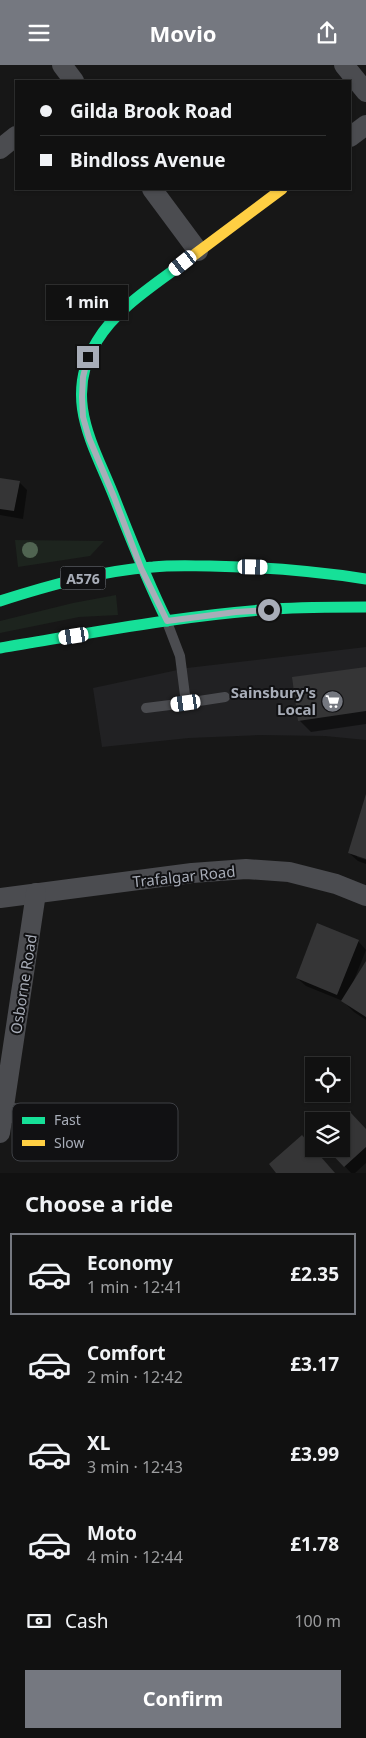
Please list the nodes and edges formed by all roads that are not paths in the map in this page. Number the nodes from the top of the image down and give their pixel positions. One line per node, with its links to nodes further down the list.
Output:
1 (62, 65): 3 (street)
2 (344, 65): 4 (street)
3 (73, 80)
4 (366, 92)
5 (366, 125): 6 (street)
6 (351, 136)
7 (15, 137): 8 (street)
8 (0, 149)
9 (153, 190): 11 (street)
10 (281, 190): 11 (main road)
11 (198, 251): 12 (main road)
12 (141, 568): 13 (main road, A576); 15 (main road, A576); 18 (main road)
13 (366, 579)
14 (0, 588): 15 (main road)
15 (26, 592): 16 (main road, A576)
16 (0, 601)
17 (366, 607): 18 (main road)
18 (167, 621): 19 (main road); 21 (lane)
19 (0, 648)
20 (225, 697): 21 (lane)
21 (186, 703): 22 (lane)
22 (146, 708)
23 (36, 893): 24 (street, Trafalgar Road); 25 (street, Trafalgar Road); 26 (street, Osborne Road)
24 (366, 896)
25 (0, 898)
26 (4, 1112): 27 (street); 28 (street, Osborne Road)
27 (12, 1113)
28 (0, 1133)

